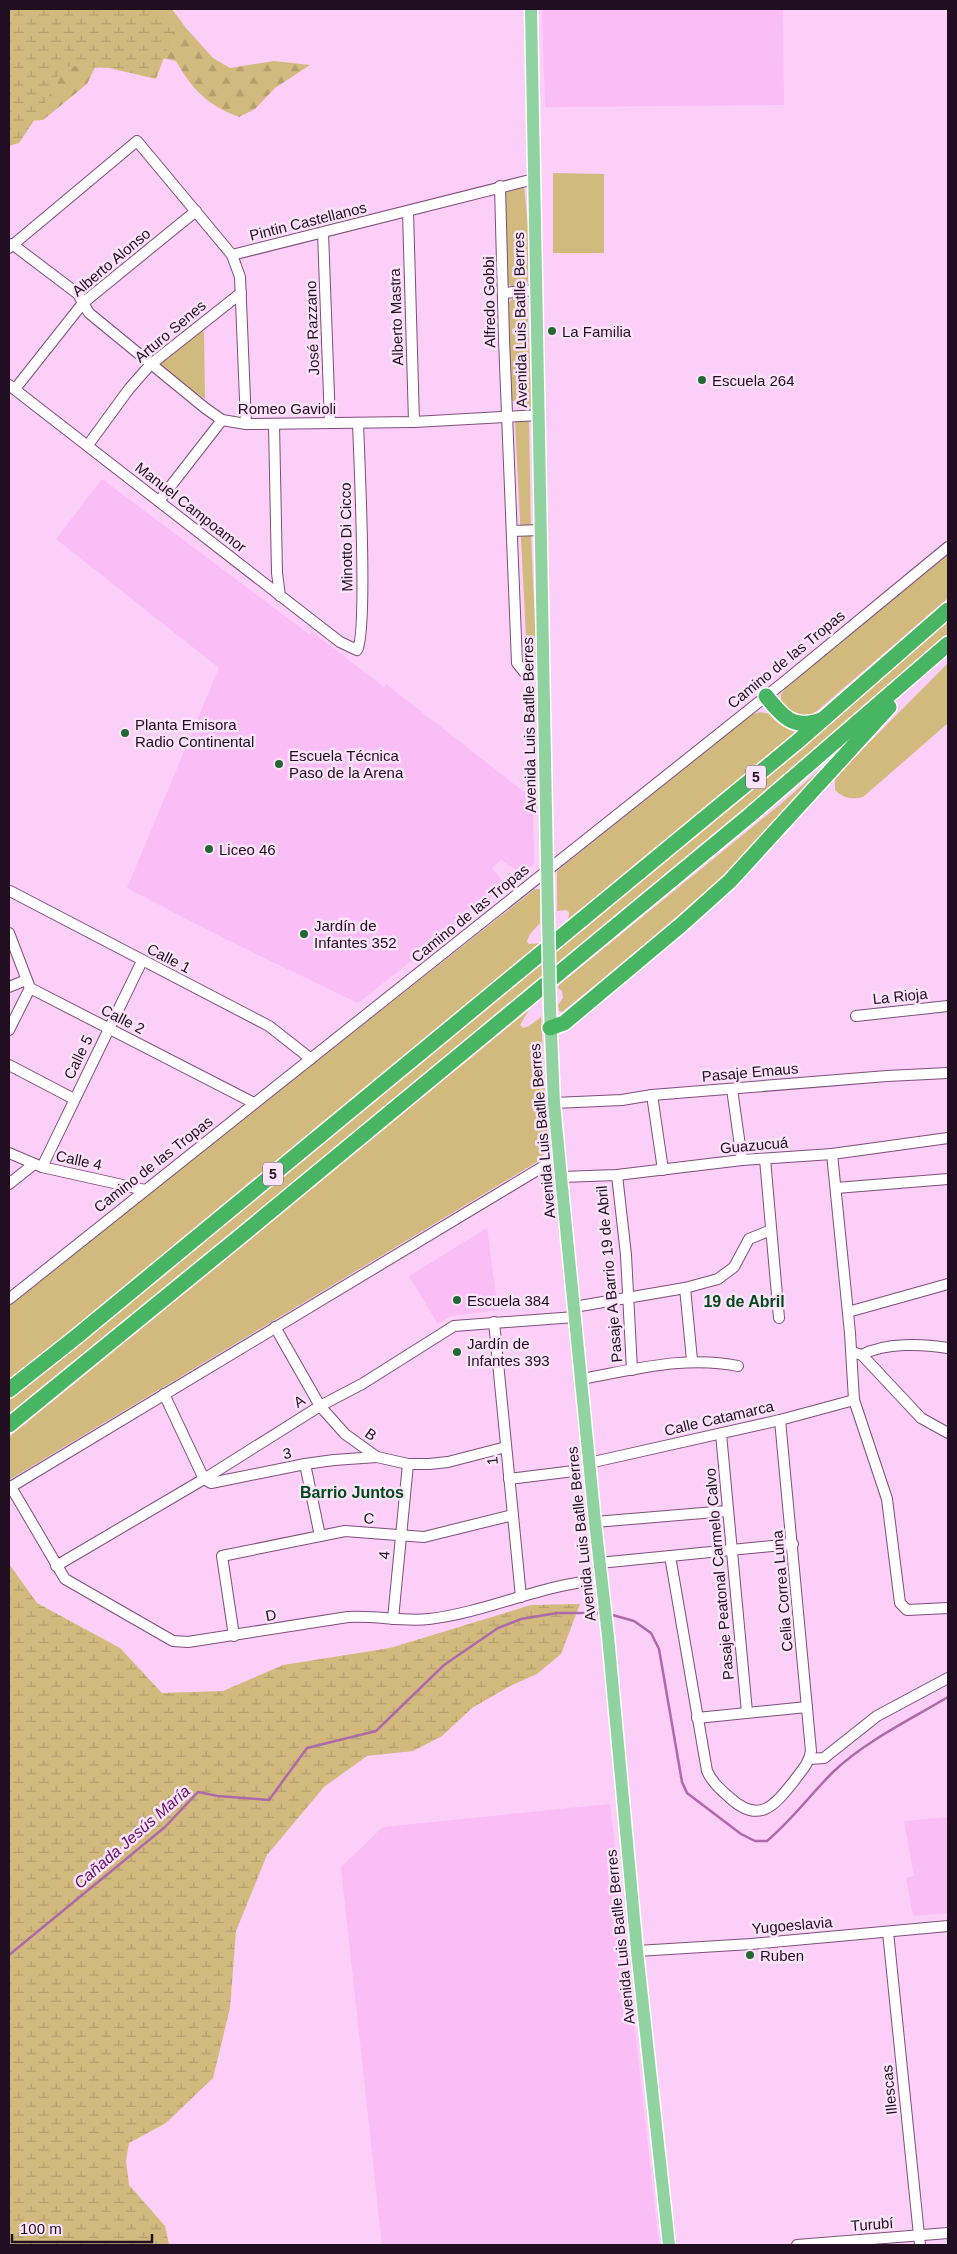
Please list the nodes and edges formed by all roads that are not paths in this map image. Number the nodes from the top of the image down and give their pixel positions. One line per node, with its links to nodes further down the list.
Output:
1 (531, 9): 2 (main road, Avenida Luis Batlle Berres)
2 (534, 179): 3 (street, Pintin Castellanos); 9 (main road, Avenida Luis Batlle Berres)
3 (500, 186): 5 (street, Pintin Castellanos); 10 (street, Alfredo Gobbi)
4 (196, 212): 7 (street); 8 (street); 12 (street, Alberto Alonso)
5 (408, 212): 6 (street, Pintin Castellanos); 19 (street, Alberto Mastra)
6 (323, 233): 8 (street, Pintin Castellanos); 18 (street, José Razzano)
7 (10, 246): 12 (street, Romeo Gavioli)
8 (232, 255): 11 (street)
9 (536, 290): 10 (street); 15 (main road, Avenida Luis Batlle Berres)
10 (504, 292): 16 (street, Alfredo Gobbi)
11 (241, 293): 13 (street, Arturo Senes); 21 (street)
12 (83, 303): 13 (street, Romeo Gavioli); 14 (street, Alberto Alonso)
13 (150, 365): 17 (street, Romeo Gavioli); 23 (street, Arturo Senes)
14 (12, 387): 23 (street, Manuel Campoamor)
15 (539, 415): 16 (street, Romeo Gavioli); 25 (main road, Avenida Luis Batlle Berres)
16 (507, 417): 19 (street, Romeo Gavioli); 26 (street, Alfredo Gobbi)
17 (222, 420): 21 (street, Romeo Gavioli); 24 (street)
18 (330, 422): 20 (street, Romeo Gavioli); 22 (street, Romeo Gavioli)
19 (414, 422): 20 (street, Romeo Gavioli)
20 (358, 423): 31 (street, Minotto Di Cicco)
21 (246, 424): 22 (street, Romeo Gavioli)
22 (274, 424): 28 (street)
23 (88, 446): 24 (street, Manuel Campoamor)
24 (159, 501): 28 (street, Manuel Campoamor)
25 (542, 530): 26 (street); 33 (main road, Avenida Luis Batlle Berres)
26 (512, 531): 33 (street, Alfredo Gobbi)
27 (948, 547): 34 (street, Camino de las Tropas)
28 (280, 596): 31 (street, Manuel Campoamor)
29 (948, 610): 35 (highway, 5)
30 (948, 644): 32 (highway, 5)
31 (357, 650)
32 (926, 663): 44 (highway); 90 (highway, 5)
33 (544, 674): 36 (main road, Avenida Luis Batlle Berres)
34 (766, 696): 35 (highway); 36 (street, Camino de las Tropas)
35 (825, 718): 85 (highway, 5)
36 (548, 870): 44 (main road, Avenida Luis Batlle Berres, bridge); 47 (street, Camino de las Tropas)
37 (9, 890): 39 (street, Calle 1)
38 (9, 934): 40 (street)
39 (142, 961): 45 (street, Calle 5); 47 (street, Calle 1)
40 (28, 984): 41 (street); 45 (street, Calle 2); 46 (street)
41 (9, 987)
42 (948, 1006): 43 (street, La Rioja)
43 (856, 1016)
44 (550, 1028): 54 (main road, Avenida Luis Batlle Berres)
45 (109, 1029): 52 (street, Calle 5); 53 (street, Calle 2)
46 (9, 1030)
47 (311, 1059): 53 (street, Camino de las Tropas)
48 (9, 1065): 52 (street)
49 (948, 1073): 50 (street, Pasaje Emaus)
50 (732, 1089): 51 (street, Pasaje Emaus); 60 (street)
51 (652, 1095): 54 (street, Pasaje Emaus); 62 (street)
52 (74, 1099): 61 (street, Calle 5)
53 (254, 1103): 68 (street, Camino de las Tropas)
54 (554, 1103): 58 (main road, Avenida Luis Batlle Berres)
55 (948, 1138): 57 (street, Guazucuá)
56 (9, 1153): 61 (street, Calle 4)
57 (832, 1154): 59 (street, Guazucuá); 67 (street)
58 (559, 1157): 64 (main road, Avenida Luis Batlle Berres); 78 (street)
59 (765, 1159): 60 (street, Guazucuá); 69 (street)
60 (742, 1160): 62 (street, Guazucuá)
61 (38, 1166): 66 (street, Calle 5); 68 (street, Calle 4)
62 (663, 1170): 63 (street, Guazucuá)
63 (616, 1175): 64 (street, Guazucuá); 72 (street, Pasaje A Barrio 19 de Abril)
64 (561, 1177): 74 (main road, Avenida Luis Batlle Berres)
65 (948, 1179): 67 (street)
66 (9, 1184)
67 (836, 1188): 75 (street)
68 (145, 1190): 73 (street, Camino de las Tropas)
69 (771, 1230): 71 (street, A); 76 (street)
70 (948, 1284): 75 (street)
71 (685, 1288): 72 (street, A); 81 (street)
72 (628, 1297): 74 (street, A); 83 (street, Pasaje A Barrio 19 de Abril)
73 (9, 1299)
74 (575, 1312): 77 (street, A); 84 (main road, Avenida Luis Batlle Berres)
75 (848, 1312): 80 (street)
76 (780, 1318)
77 (494, 1322): 88 (street, A); 93 (street, 1)
78 (275, 1327): 86 (street); 88 (street, B)
79 (948, 1348): 80 (street)
80 (857, 1354): 87 (street); 91 (street)
81 (692, 1360): 82 (street); 83 (street)
82 (738, 1366)
83 (632, 1370): 84 (street)
84 (581, 1379): 97 (main road, Avenida Luis Batlle Berres)
85 (9, 1390)
86 (164, 1394): 98 (street); 100 (street)
87 (854, 1400): 89 (street, Calle Catamarca); 113 (street)
88 (320, 1406): 94 (street, B); 98 (street, A)
89 (780, 1420): 92 (street, Calle Catamarca); 106 (street, Celia Correa Luna)
90 (9, 1425)
91 (948, 1433)
92 (721, 1434): 97 (street, Calle Catamarca); 101 (street, Pasaje Peatonal Carmelo Calvo)
93 (506, 1447): 96 (street, B); 99 (street, 1)
94 (377, 1457): 95 (street, 3); 96 (street, B)
95 (305, 1464): 98 (street, 3); 104 (street)
96 (408, 1464): 105 (street, 4)
97 (589, 1466): 99 (street, Calle Catamarca); 103 (main road, Avenida Luis Batlle Berres)
98 (204, 1479): 110 (street, A)
99 (509, 1479): 102 (street, 1)
100 (10, 1487): 110 (street, D)
101 (727, 1511): 103 (street); 107 (street, Pasaje Peatonal Carmelo Calvo)
102 (513, 1515): 105 (street, C); 112 (street, 1)
103 (595, 1522): 109 (main road, Avenida Luis Batlle Berres)
104 (320, 1536): 105 (street, C); 115 (street, C)
105 (400, 1536): 114 (street, 4)
106 (793, 1544): 107 (street); 117 (street, Celia Correa Luna)
107 (731, 1550): 108 (street); 118 (street, Pasaje Peatonal Carmelo Calvo)
108 (670, 1556): 109 (street); 119 (street)
109 (599, 1563): 111 (main road, Avenida Luis Batlle Berres)
110 (56, 1566): 115 (street, D)
111 (601, 1580): 112 (street, D); 123 (main road, Avenida Luis Batlle Berres)
112 (521, 1597): 114 (street, D)
113 (948, 1608)
114 (393, 1618): 115 (street, D)
115 (234, 1636)
116 (948, 1678): 120 (street)
117 (807, 1707): 118 (street); 120 (street, Celia Correa Luna)
118 (747, 1712): 119 (street)
119 (697, 1718): 120 (street)
120 (810, 1759)
121 (948, 1926): 122 (street, Yugoeslavia)
122 (888, 1932): 123 (street, Yugoeslavia); 125 (street, Illescas)
123 (637, 1951): 126 (main road, Avenida Luis Batlle Berres)
124 (948, 2233): 125 (street, Turubí)
125 (920, 2241): 127 (street, Turubí)
126 (669, 2245)
127 (797, 2245)

